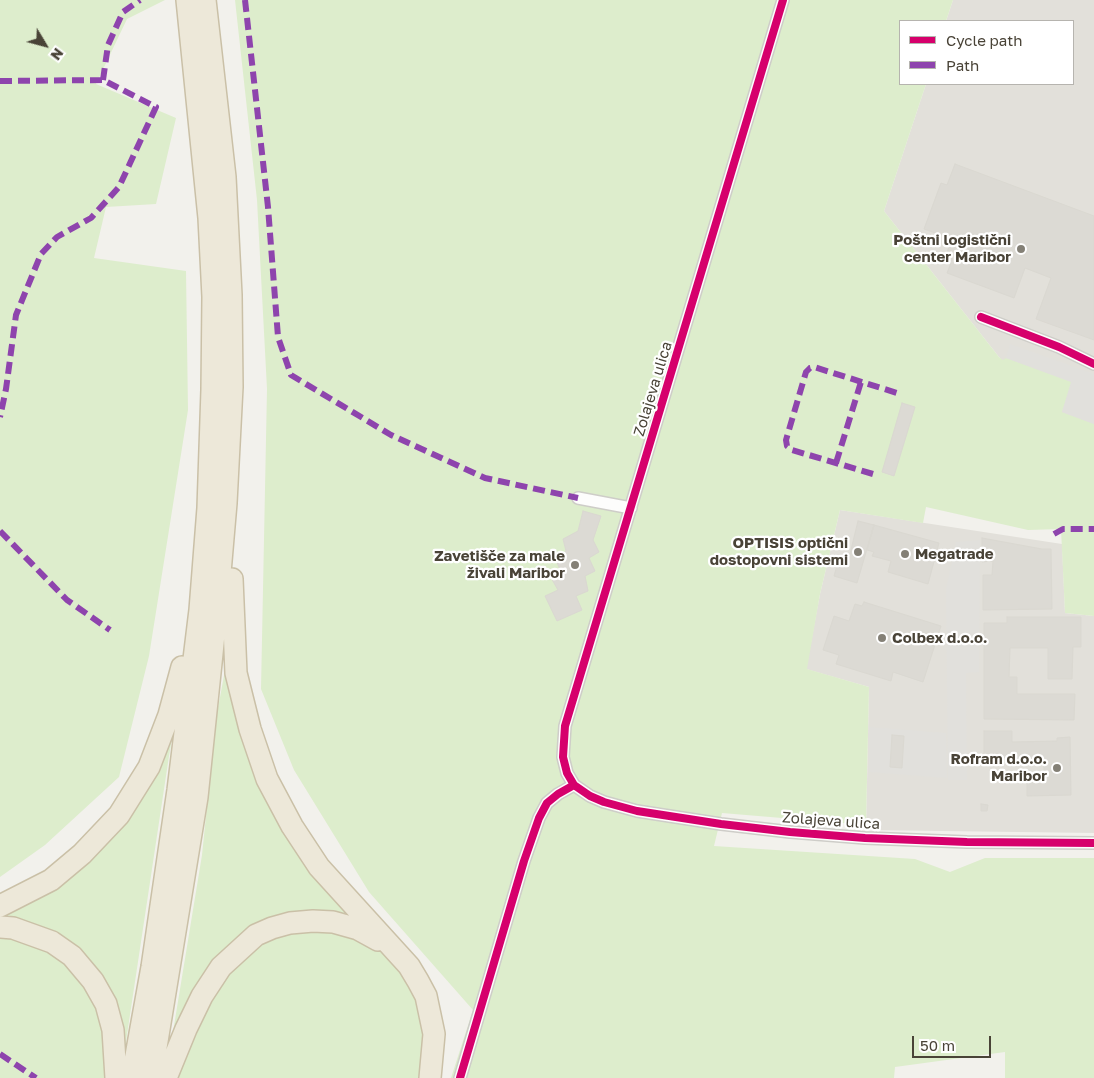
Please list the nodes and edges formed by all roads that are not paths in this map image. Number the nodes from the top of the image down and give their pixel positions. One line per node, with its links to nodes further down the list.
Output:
1 (187, 0): 9 (highway)
2 (205, 0): 7 (highway)
3 (783, 0): 8 (street, Zolajeva ulica)
4 (981, 317): 5 (street)
5 (1094, 364)
6 (578, 498): 8 (street)
7 (226, 503): 14 (highway); 17 (highway)
8 (631, 508): 10 (street, Zolajeva ulica)
9 (200, 610): 12 (highway); 16 (highway)
10 (574, 785): 11 (street, Zolajeva ulica); 20 (street)
11 (1094, 843)
12 (0, 906)
13 (0, 927): 15 (highway)
14 (394, 950): 18 (highway); 19 (highway)
15 (116, 1078)
16 (132, 1078)
17 (152, 1078)
18 (166, 1078)
19 (430, 1078)
20 (460, 1078)

